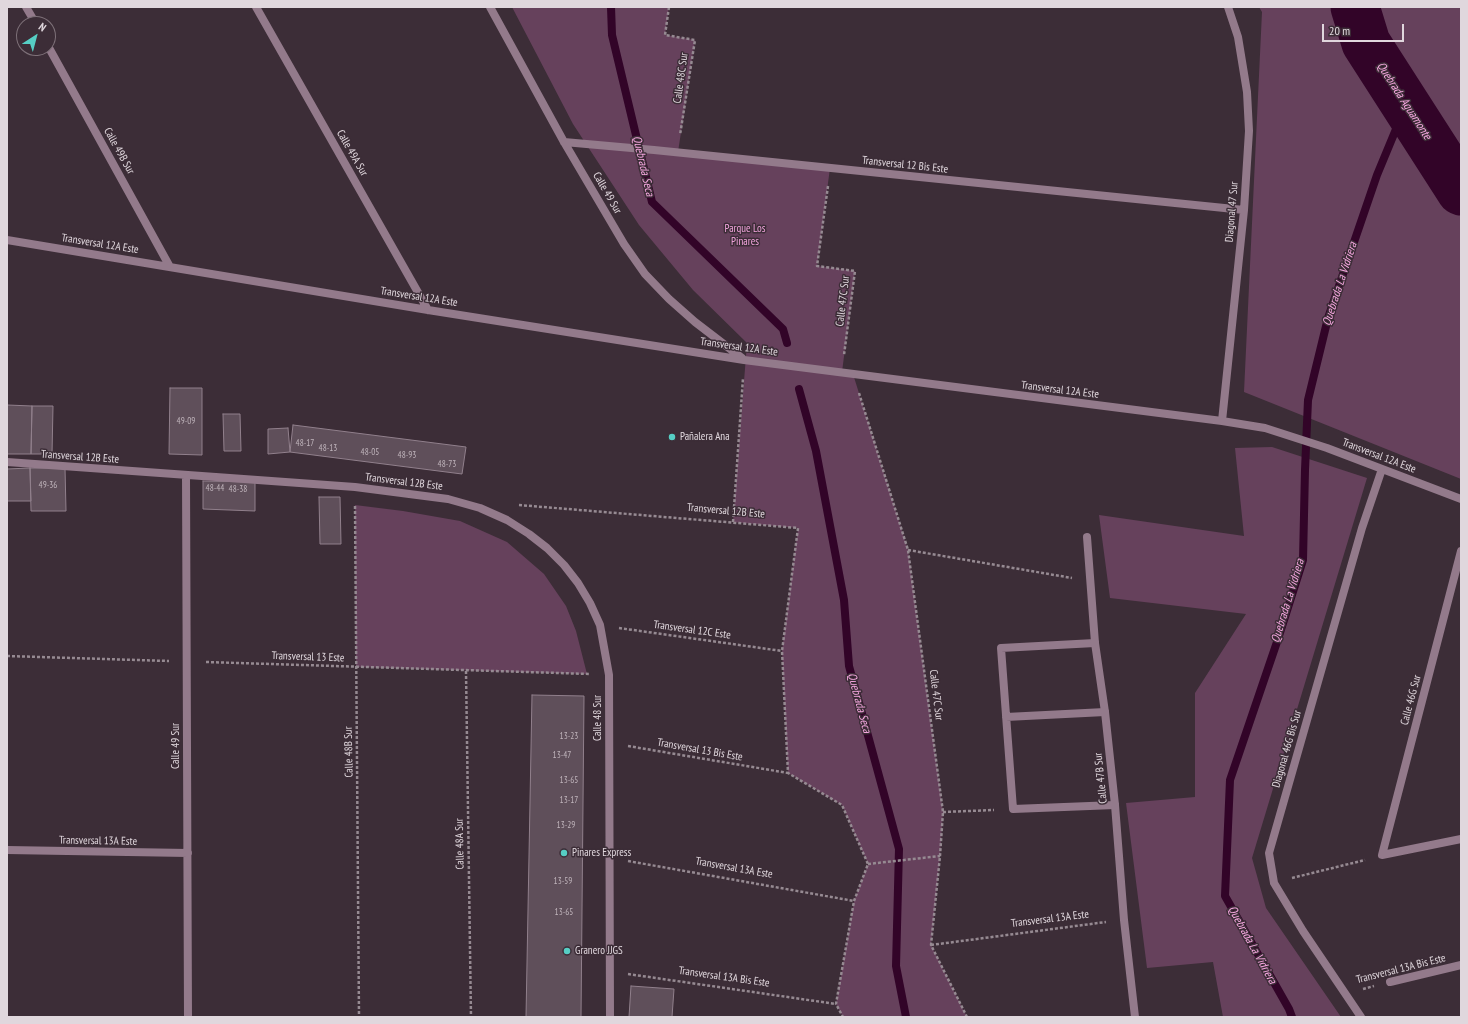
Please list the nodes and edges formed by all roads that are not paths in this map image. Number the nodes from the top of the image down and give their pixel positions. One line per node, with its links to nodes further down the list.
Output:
1 (26, 7): 5 (street)
2 (256, 7): 11 (street, Calle 49A Sur)
3 (490, 7): 7 (street, Calle 49 Sur)
4 (1228, 7): 8 (street, Diagonal 47 Sur)
5 (31, 16)
6 (54, 56): 10 (street, Calle 49B Sur)
7 (564, 142): 8 (street, Transversal 12 Bis Este); 12 (street, Calle 49 Sur)
8 (1244, 210): 13 (street, Diagonal 47 Sur)
9 (7, 240): 10 (street, Transversal 12A Este)
10 (170, 267): 11 (street, Transversal 12A Este)
11 (428, 310): 12 (street, Transversal 12A Este)
12 (744, 360): 13 (street, Transversal 12A Este)
13 (1222, 421): 15 (street, Transversal 12A Este)
14 (7, 462): 16 (street, Transversal 12B Este)
15 (1382, 469): 18 (street, Transversal 12A Este); 33 (street, Diagonal 46G Bis Sur)
16 (186, 475): 17 (street, Transversal 12B Este); 27 (street, Calle 49 Sur)
17 (448, 499): 31 (street, Calle 48 Sur)
18 (1461, 499)
19 (1087, 537): 21 (street, Calle 47B Sur)
20 (1461, 551): 25 (street, Calle 46G Sur)
21 (1096, 643): 22 (street, Calle 47B Sur); 23 (street)
22 (1105, 712): 23 (street); 24 (street, Calle 47B Sur)
23 (1006, 717): 24 (street)
24 (1115, 805): 32 (street, Calle 47B Sur)
25 (1461, 839)
26 (7, 850): 27 (street, Transversal 13A Este)
27 (188, 853): 30 (street, Calle 49 Sur)
28 (1461, 965): 29 (street, Transversal 13A Bis Este)
29 (1390, 982)
30 (188, 1017)
31 (610, 1017)
32 (1135, 1017)
33 (1362, 1017)

